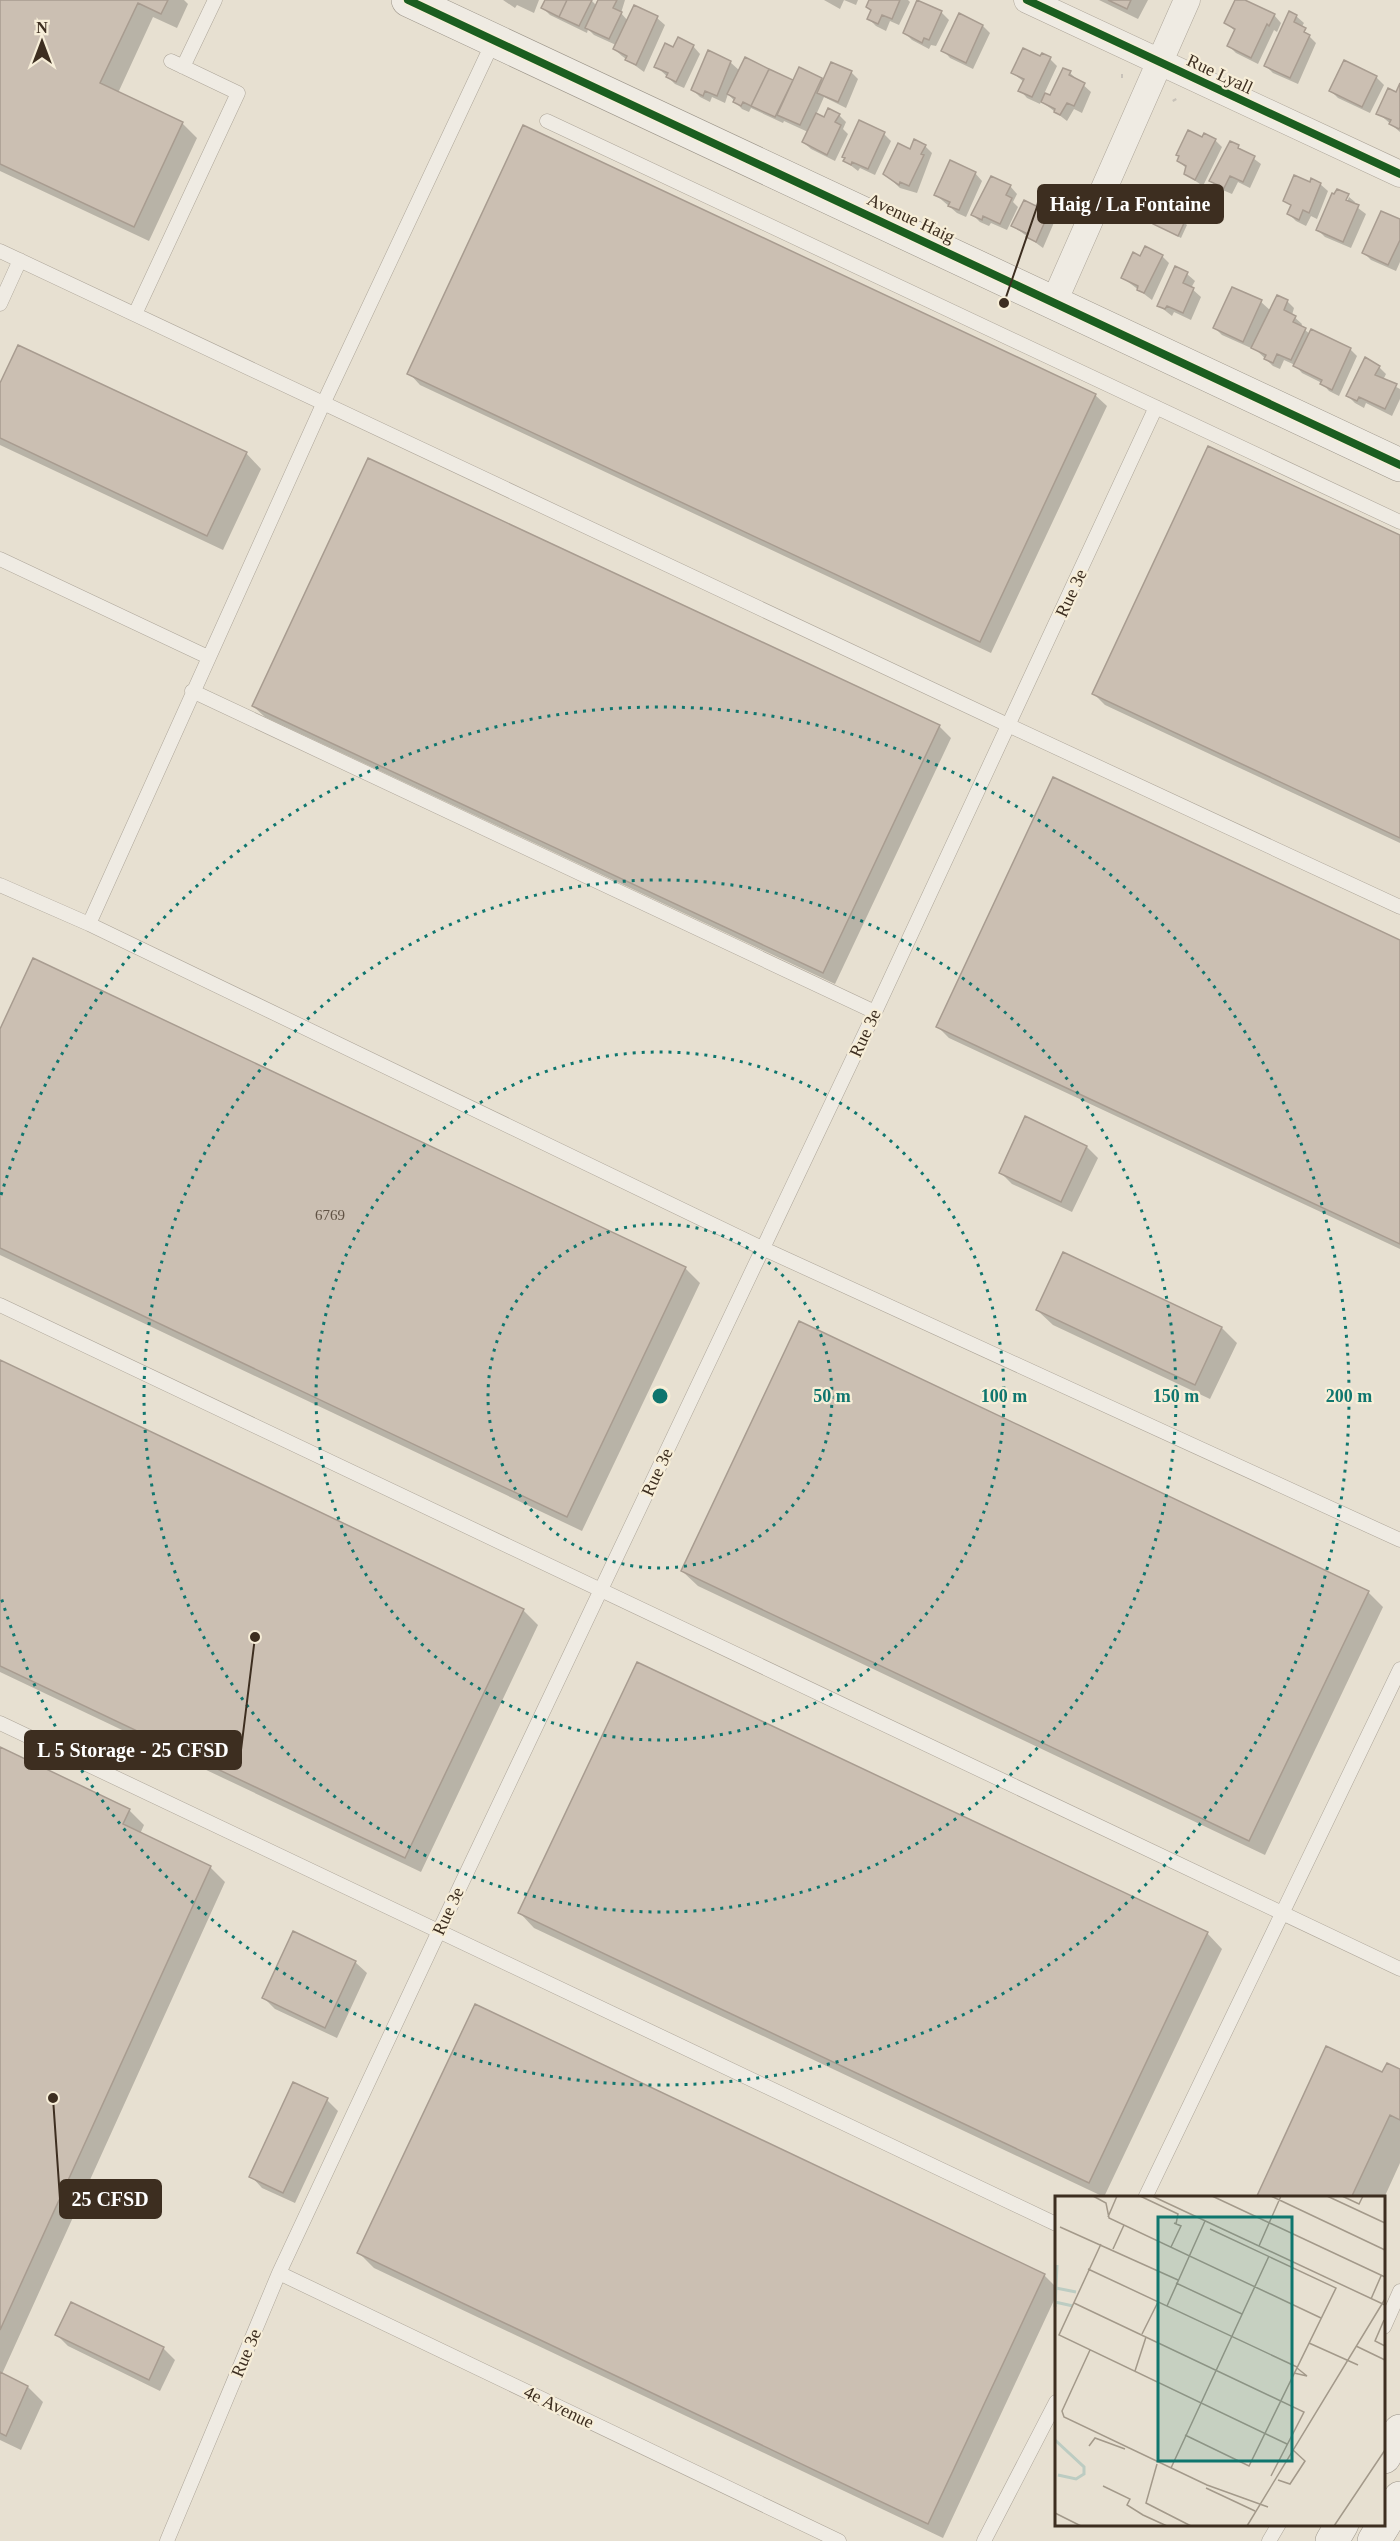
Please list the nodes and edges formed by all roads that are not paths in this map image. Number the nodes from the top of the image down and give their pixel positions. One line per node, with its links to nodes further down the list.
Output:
1 (215, 0): 13 (lane)
2 (408, 0): 5 (street, Avenue Haig)
3 (1028, 0): 6 (street, Rue Lyall)
4 (1187, 0): 6 (street)
5 (494, 40): 11 (street, Avenue Haig); 14 (lane)
6 (1160, 62): 8 (street, Rue Lyall); 11 (street)
7 (547, 121): 15 (lane)
8 (1400, 174)
9 (0, 250): 10 (lane)
10 (20, 260): 12 (lane); 13 (lane)
11 (1054, 302): 16 (street, Avenue Haig)
12 (0, 304)
13 (135, 314): 14 (lane)
14 (324, 402): 19 (lane); 21 (lane)
15 (1156, 407): 17 (lane); 21 (lane, Rue 3e)
16 (1400, 465)
17 (1400, 522)
18 (0, 559): 19 (lane)
19 (208, 657): 20 (lane)
20 (192, 691): 24 (lane); 25 (lane)
21 (1010, 726): 23 (lane); 25 (lane, Rue 3e)
22 (0, 885): 24 (lane)
23 (1400, 907)
24 (89, 924): 26 (lane)
25 (875, 1012): 26 (lane, Rue 3e)
26 (762, 1248): 28 (lane); 29 (lane, Rue 3e)
27 (0, 1305): 29 (lane)
28 (1400, 1540)
29 (601, 1590): 32 (lane); 33 (lane, Rue 3e)
30 (1400, 1669): 32 (lane)
31 (0, 1723): 33 (lane)
32 (1284, 1914): 34 (lane); 35 (lane)
33 (439, 1931): 36 (lane); 37 (lane, Rue 3e)
34 (1400, 1969)
35 (1146, 2196)
36 (1055, 2224)
37 (279, 2273): 48 (lane, Rue 3e); 49 (lane, 4e Avenue)
38 (1400, 2291): 39 (lane)
39 (1385, 2323)
40 (1055, 2404): 50 (lane)
41 (1400, 2431): 42 (street)
42 (1385, 2454)
43 (1400, 2498): 44 (street)
44 (1385, 2523)
45 (1278, 2526): 51 (lane)
46 (1341, 2526): 52 (street)
47 (1383, 2526): 53 (street)
48 (167, 2541)
49 (839, 2541)
50 (984, 2541)
51 (1269, 2541)
52 (1332, 2541)
53 (1374, 2541)

